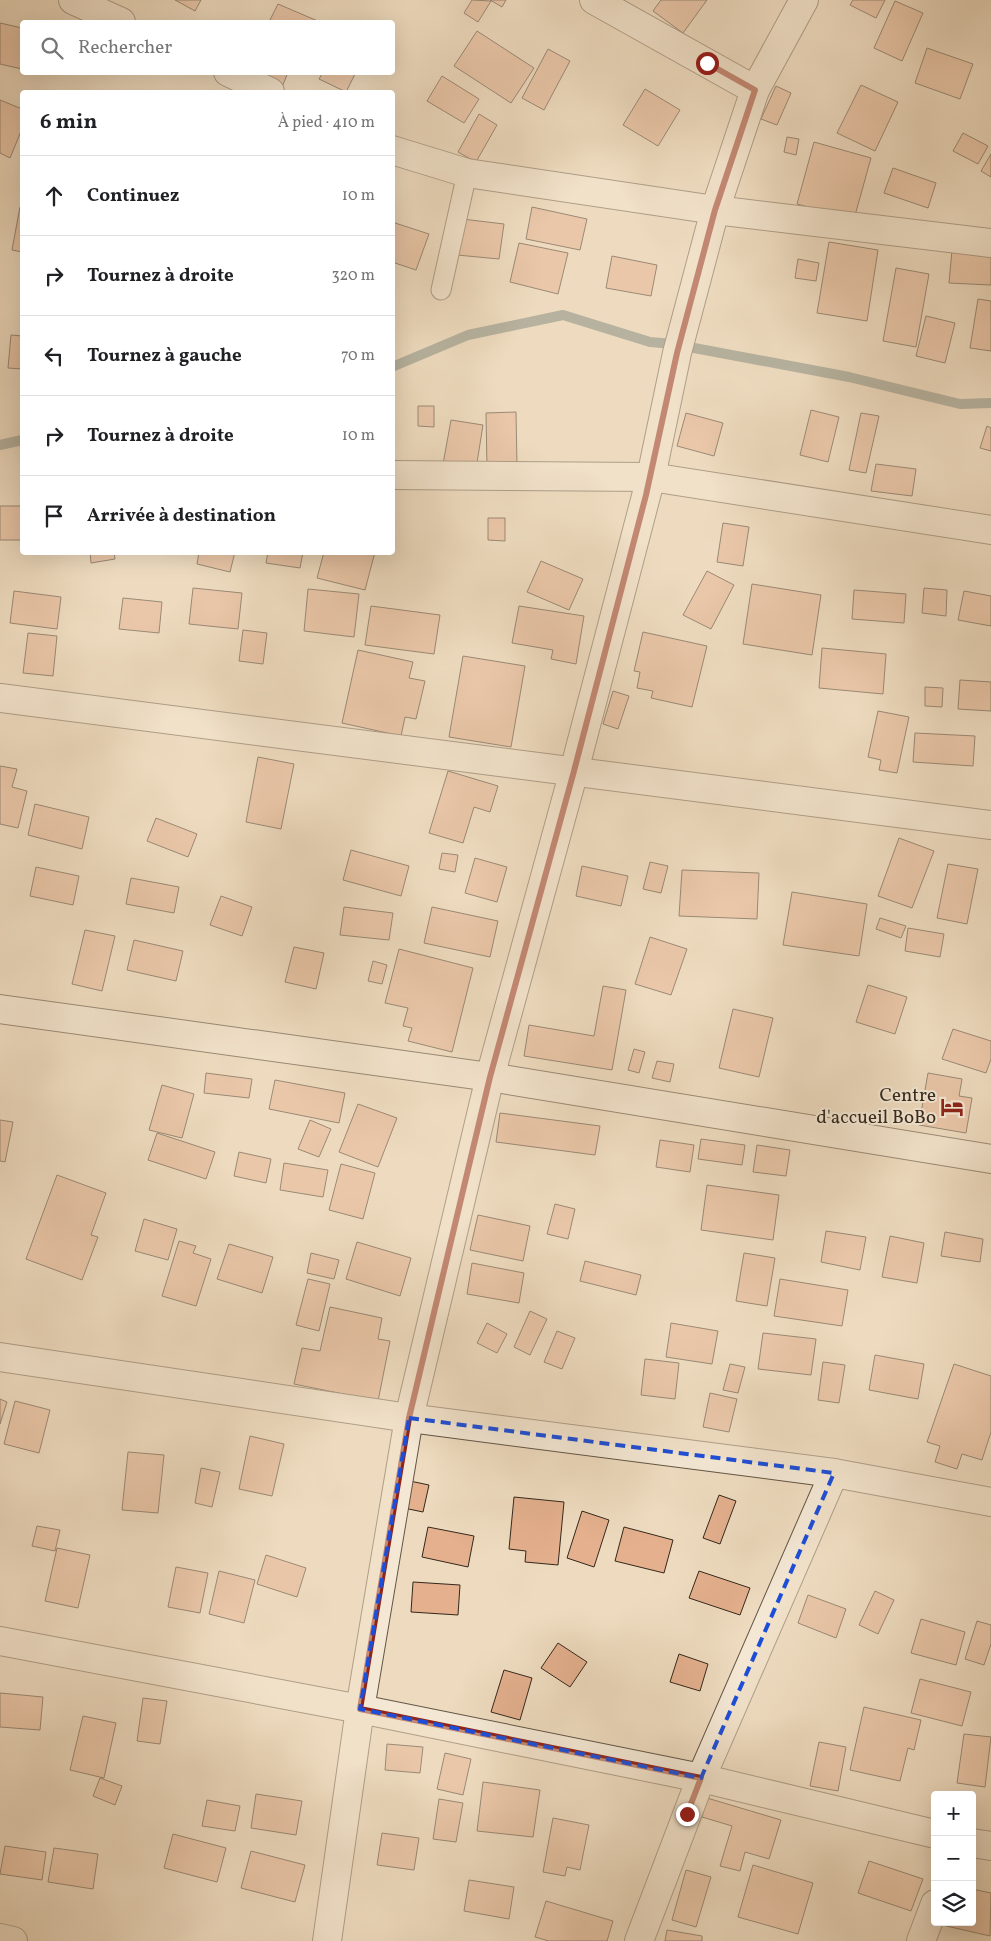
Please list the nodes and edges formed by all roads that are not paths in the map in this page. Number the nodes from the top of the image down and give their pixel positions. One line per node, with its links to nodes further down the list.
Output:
1 (73, 0): 4 (street)
2 (594, 0): 7 (street)
3 (804, 0): 7 (street)
4 (117, 20)
5 (234, 75): 6 (street)
6 (266, 90)
7 (755, 90): 10 (street)
8 (395, 151): 9 (street)
9 (467, 173): 10 (street); 12 (lane)
10 (715, 210): 11 (street); 14 (street)
11 (991, 243)
12 (441, 290)
13 (395, 476): 14 (street)
14 (650, 477): 15 (street); 17 (street)
15 (991, 530)
16 (0, 698): 17 (street)
17 (574, 771): 18 (street); 20 (street)
18 (991, 825)
19 (0, 1009): 20 (street)
20 (490, 1077): 21 (street); 23 (street)
21 (991, 1159)
22 (0, 1357): 23 (street)
23 (409, 1418): 24 (street); 27 (street)
24 (834, 1474): 25 (street); 28 (street)
25 (991, 1502)
26 (0, 1641): 27 (street)
27 (360, 1709): 28 (street); 35 (street)
28 (701, 1778): 29 (street); 36 (street)
29 (931, 1833)
30 (976, 1844): 31 (street)
31 (991, 1846)
32 (931, 1914): 37 (street)
33 (0, 1938): 34 (street)
34 (13, 1941)
35 (327, 1941)
36 (639, 1941)
37 (920, 1941)

